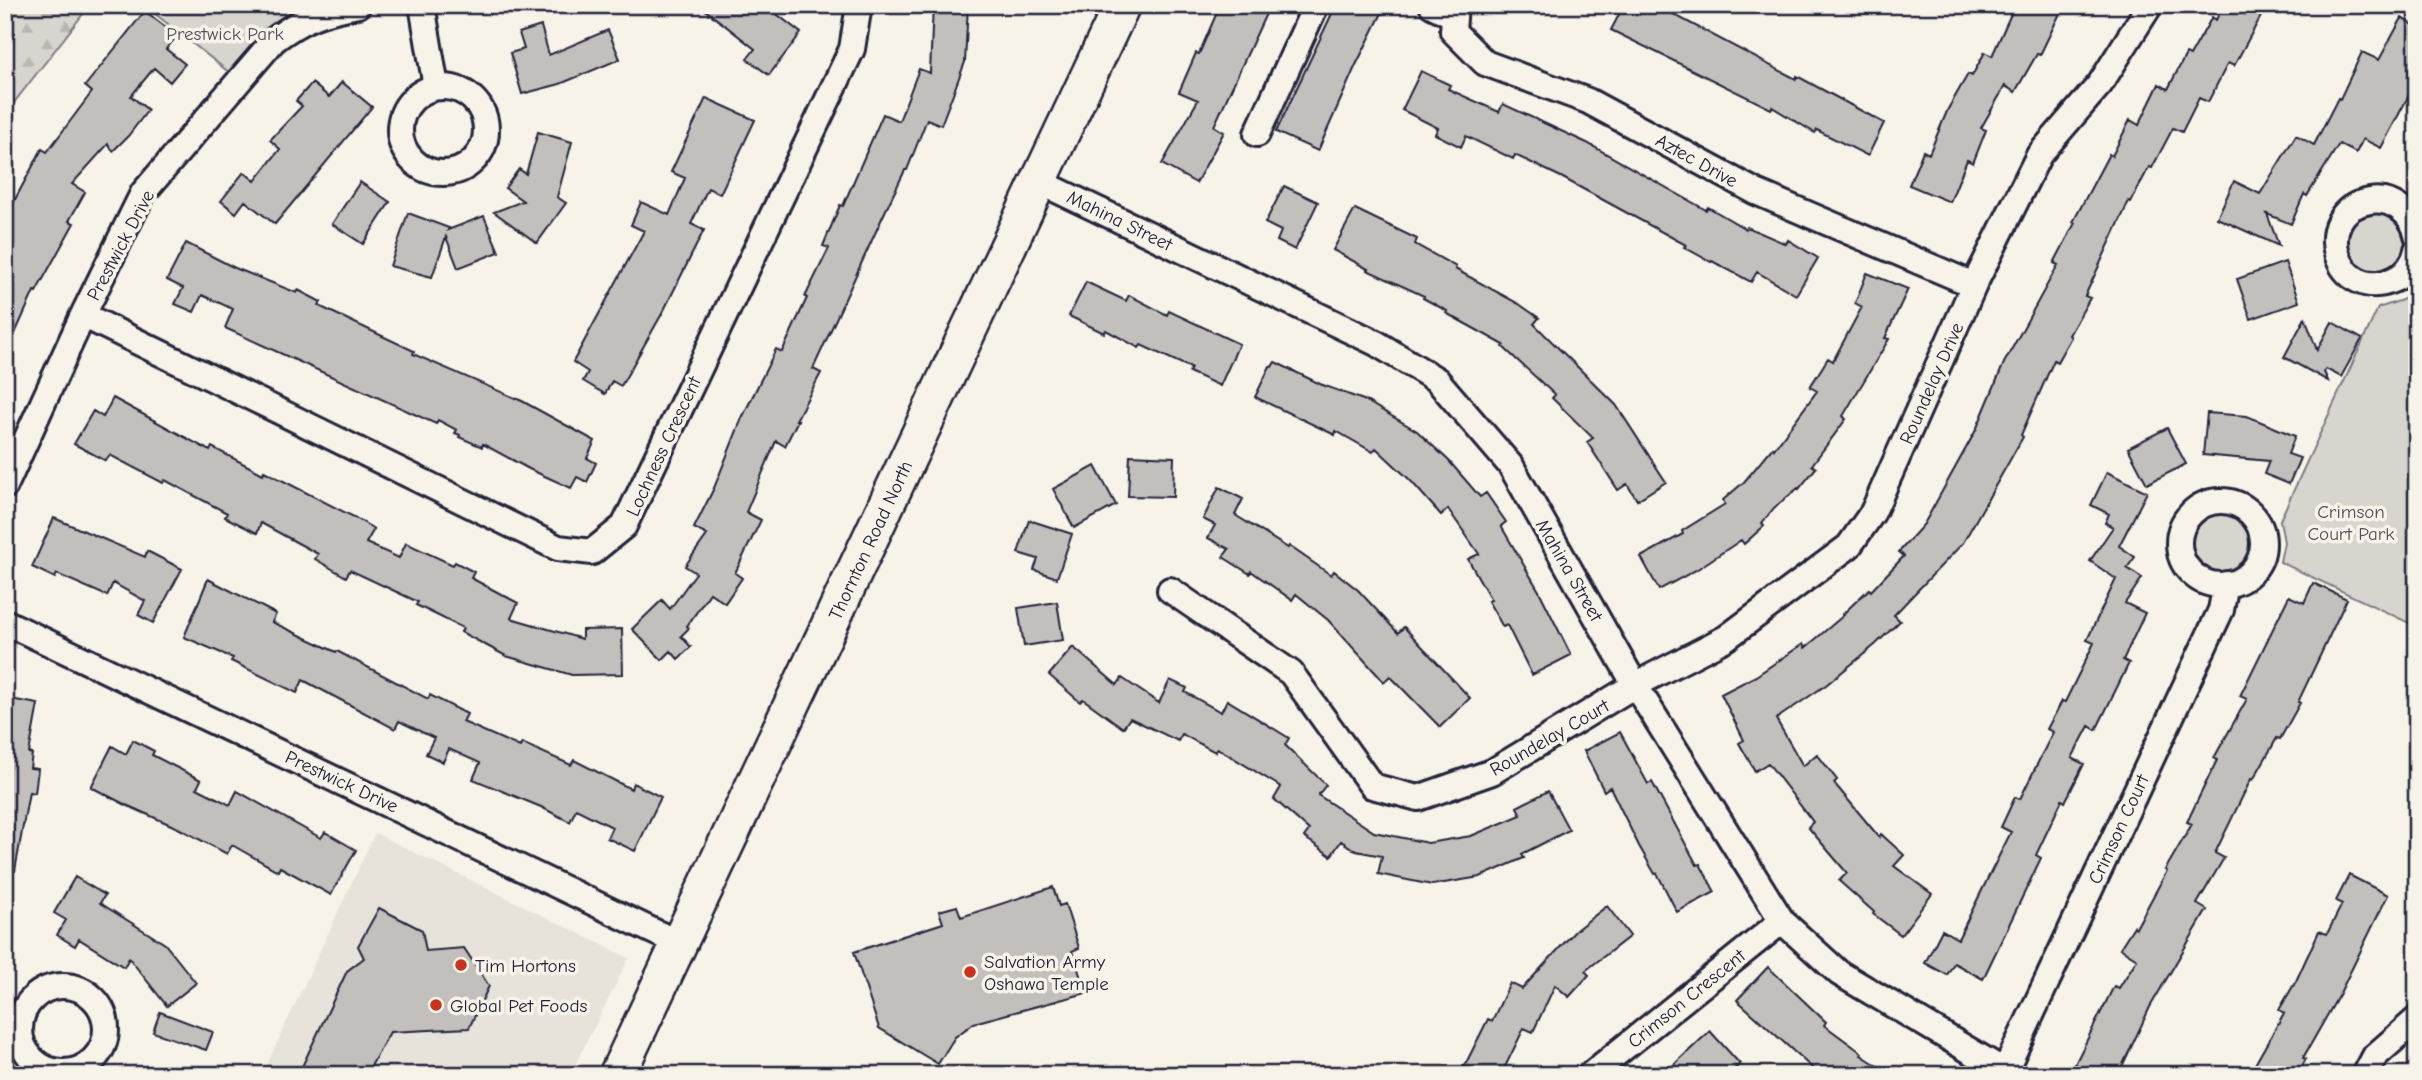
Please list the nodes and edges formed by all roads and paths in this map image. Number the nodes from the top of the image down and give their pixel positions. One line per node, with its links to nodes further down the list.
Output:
1 (358, 5): 14 (street, Prestwick Drive)
2 (422, 5): 8 (street)
3 (859, 5): 14 (street, Lochness Crescent)
4 (1122, 5): 10 (main road, Thornton Road North)
5 (1316, 5): 9 (street)
6 (2150, 5): 13 (street, Roundelay Drive)
7 (1447, 9): 13 (street, Aztec Drive)
8 (436, 87)
9 (1256, 134)
10 (1038, 181): 19 (street, Mahina Street); 21 (main road, Thornton Road North)
11 (2414, 220): 12 (street)
12 (2417, 250)
13 (1974, 285): 19 (street, Roundelay Drive)
14 (83, 315): 15 (street, Prestwick Drive)
15 (5, 486)
16 (2227, 584): 23 (street, Crimson Court)
17 (1170, 590): 19 (street, Roundelay Court)
18 (5, 622): 21 (street, Prestwick Drive)
19 (1635, 685): 20 (street, Mahina Street)
20 (1782, 922): 23 (street, Mahina Street); 25 (street, Crimson Crescent)
21 (678, 943): 24 (main road, Thornton Road North)
22 (2417, 1019): 26 (street)
23 (2003, 1073)
24 (617, 1075)
25 (1590, 1075)
26 (2365, 1075)

